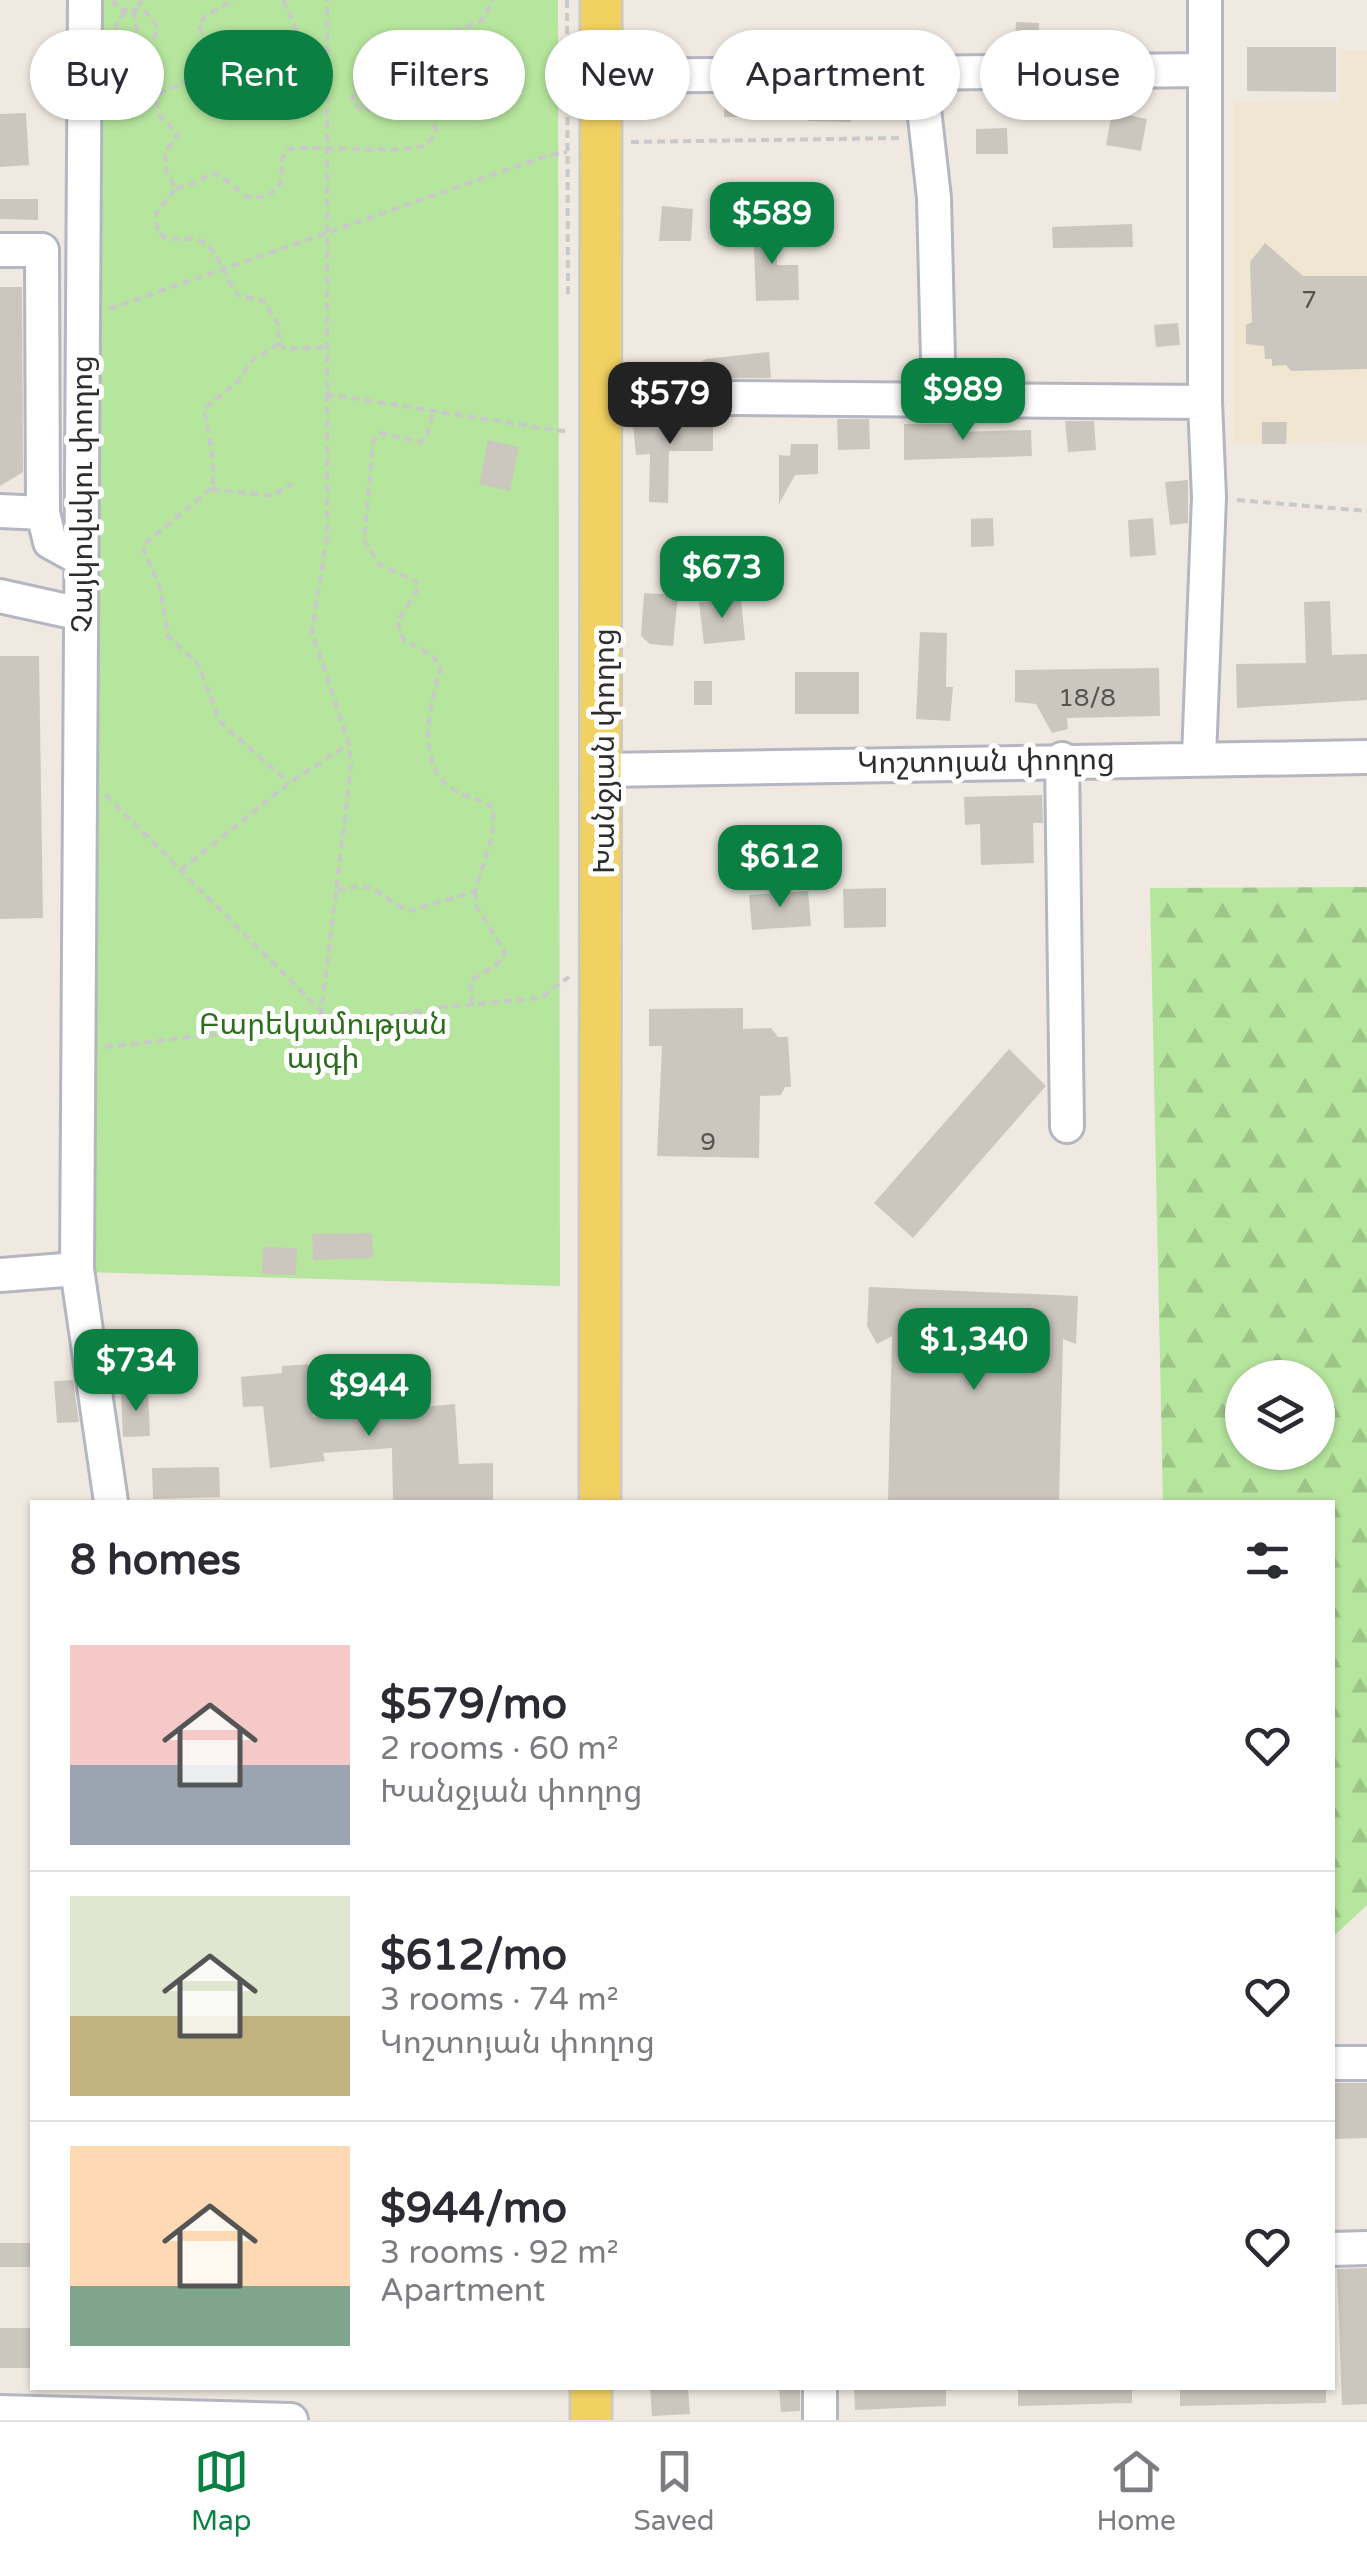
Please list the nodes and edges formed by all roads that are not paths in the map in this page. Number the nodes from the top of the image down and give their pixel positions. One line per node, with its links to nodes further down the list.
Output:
1 (85, 0): 15 (street, Չայկովսկու փողոց)
2 (601, 0): 4 (main road, Խանջյան փողոց)
3 (1204, 0): 5 (street)
4 (601, 30)
5 (1205, 70): 6 (street); 12 (street)
6 (960, 72)
7 (590, 120): 10 (main road, Խանջյան փողոց)
8 (925, 120): 11 (street)
9 (0, 250): 14 (street)
10 (603, 398): 11 (street); 21 (main road, Խանջյան փողոց)
11 (939, 400): 12 (street)
12 (1205, 402): 19 (street)
13 (0, 511): 14 (street)
14 (42, 513): 15 (street)
15 (81, 559): 17 (street, Չայկովսկու փողոց)
16 (0, 596): 17 (street)
17 (81, 614): 23 (street, Չայկովսկու փողոց)
18 (1367, 757): 19 (street, Կոշտոյան փողոց)
19 (1199, 758): 20 (street, Կոշտոյան փողոց)
20 (1062, 759): 21 (street, Կոշտոյան փողոց); 22 (street)
21 (604, 770): 26 (main road, Խանջյան փողոց)
22 (1067, 1126)
23 (77, 1269): 24 (street); 25 (street, Չայկովսկու փողոց)
24 (0, 1275)
25 (112, 1500)
26 (600, 1500)
27 (1335, 2063): 28 (street)
28 (1367, 2063)
29 (1335, 2248): 30 (street)
30 (1367, 2248)
31 (591, 2390): 35 (main road)
32 (820, 2390): 36 (street)
33 (0, 2412): 34 (street)
34 (291, 2420)
35 (591, 2420)
36 (820, 2420)

